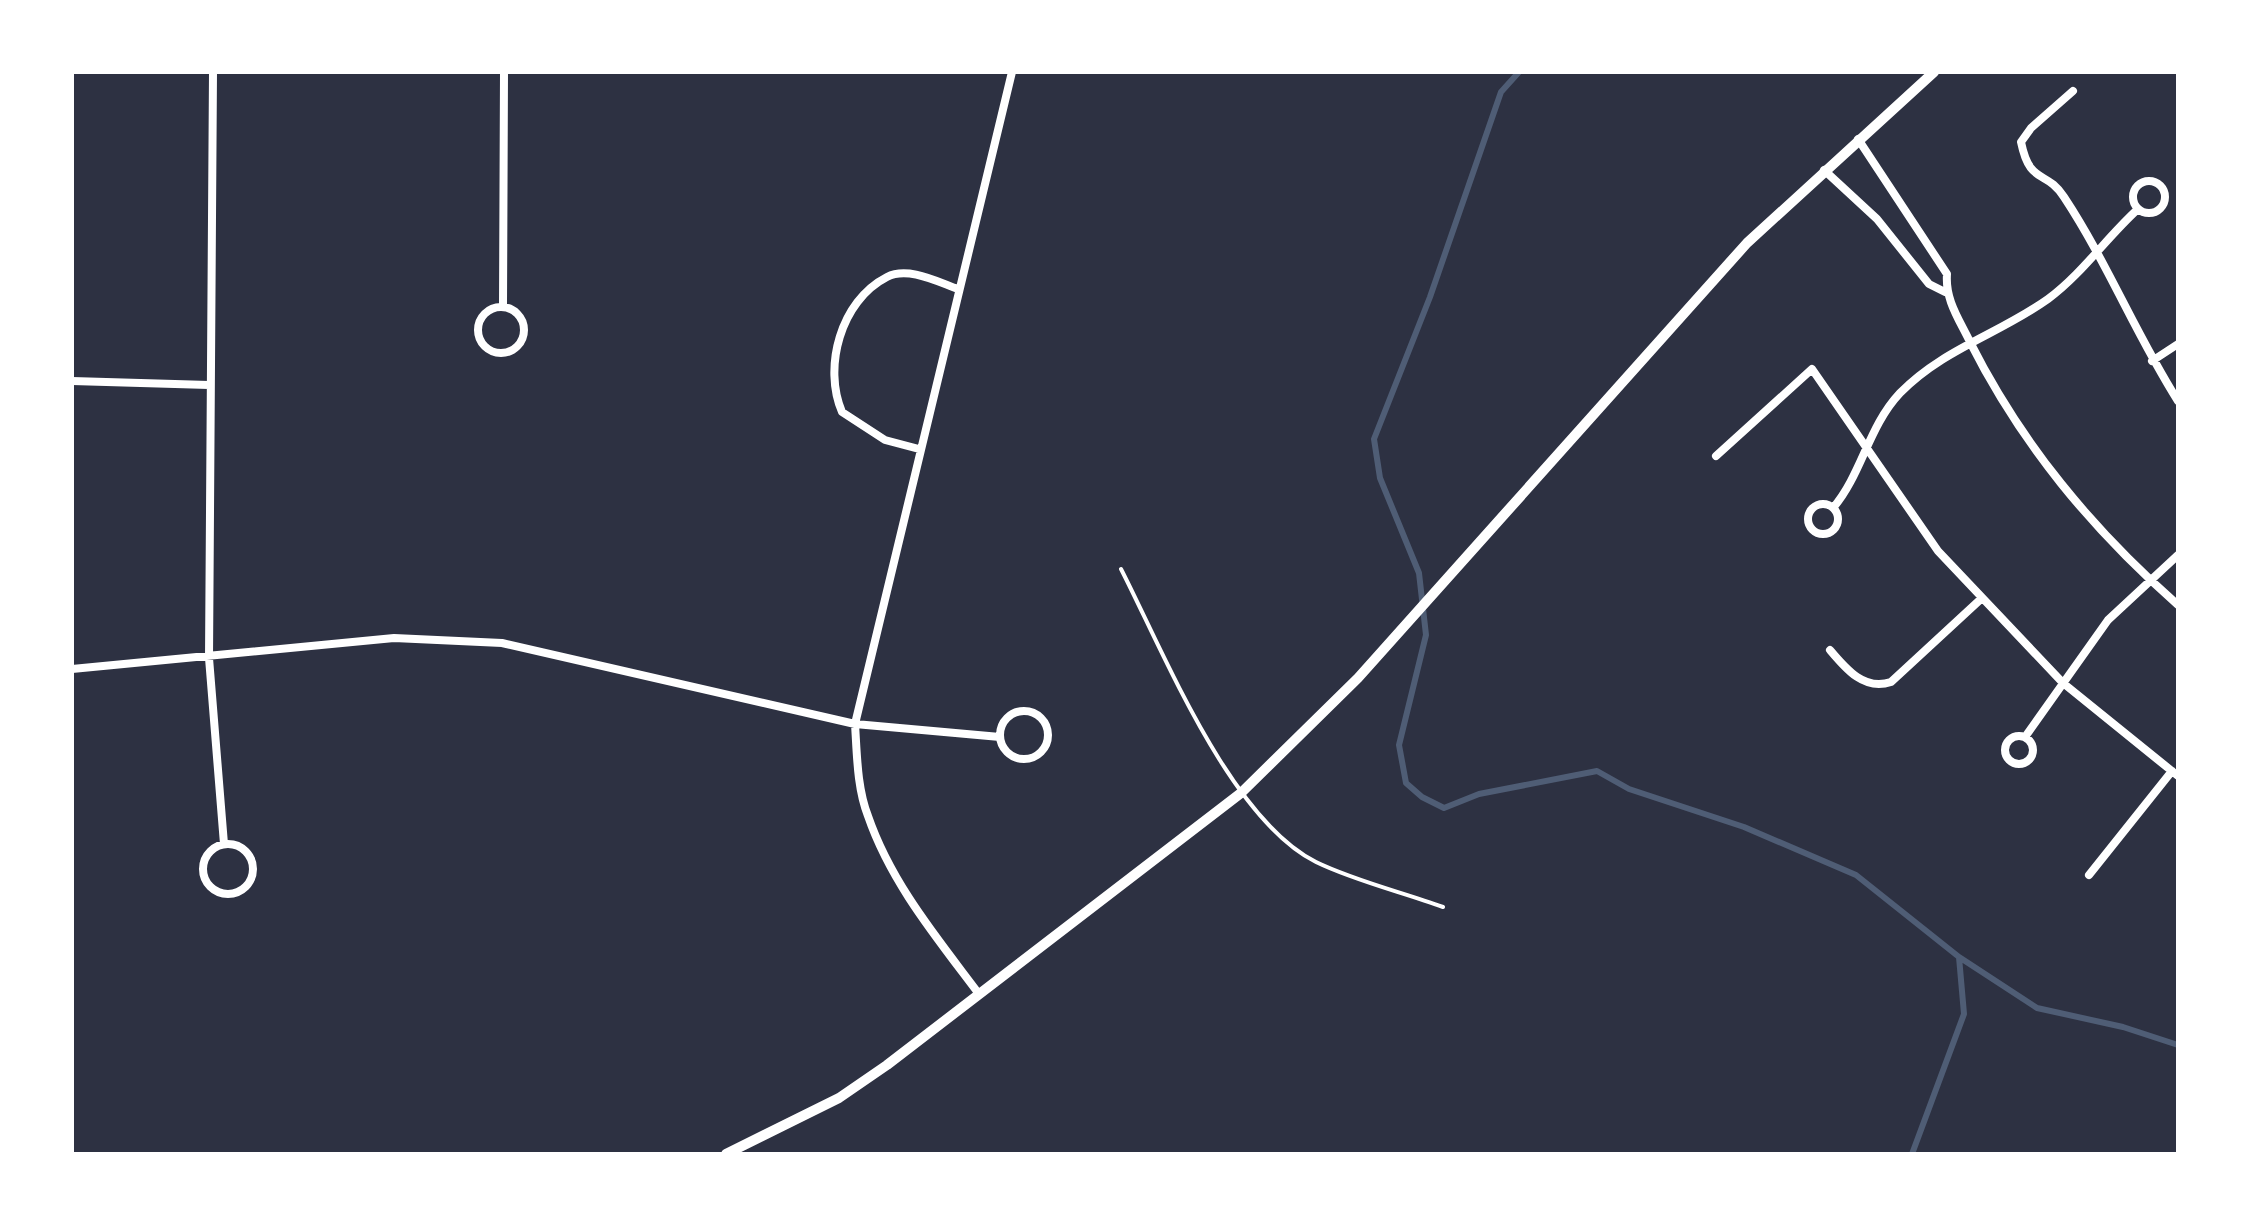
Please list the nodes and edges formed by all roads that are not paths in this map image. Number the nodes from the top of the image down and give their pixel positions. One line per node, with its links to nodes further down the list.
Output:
1 (213, 72): 17 (street)
2 (504, 72): 12 (street)
3 (1012, 72): 10 (street)
4 (1934, 72): 6 (street)
5 (2073, 91): 9 (street)
6 (1858, 139): 7 (street); 11 (street)
7 (1824, 170): 11 (street); 36 (street)
8 (2138, 209): 9 (street)
9 (2096, 251): 13 (street); 15 (street)
10 (958, 289): 20 (street); 20 (street)
11 (1945, 292): 13 (street)
12 (503, 307): 12 (street)
13 (1969, 340): 19 (street); 25 (street)
14 (2178, 344): 15 (street)
15 (2152, 361): 18 (street)
16 (72, 381): 17 (street)
17 (209, 385): 29 (street)
18 (2178, 401)
19 (1864, 447): 21 (street); 22 (street); 26 (street)
20 (919, 449): 32 (street)
21 (1716, 456)
22 (1833, 508)
23 (2178, 555): 25 (street)
24 (1121, 569): 36 (lane)
25 (2150, 579): 27 (street); 31 (street)
26 (1982, 598): 28 (street); 31 (street)
27 (2178, 605)
28 (1830, 650)
29 (209, 658): 30 (street); 32 (street); 37 (street)
30 (72, 669)
31 (2063, 683): 34 (street); 35 (street)
32 (855, 724): 33 (street); 40 (street)
33 (1000, 737): 33 (street)
34 (2025, 737)
35 (2175, 774): 38 (street)
36 (1241, 793): 39 (lane); 40 (street)
37 (224, 844): 37 (street)
38 (2089, 875)
39 (1443, 907)
40 (979, 994): 41 (street)
41 (726, 1154)

